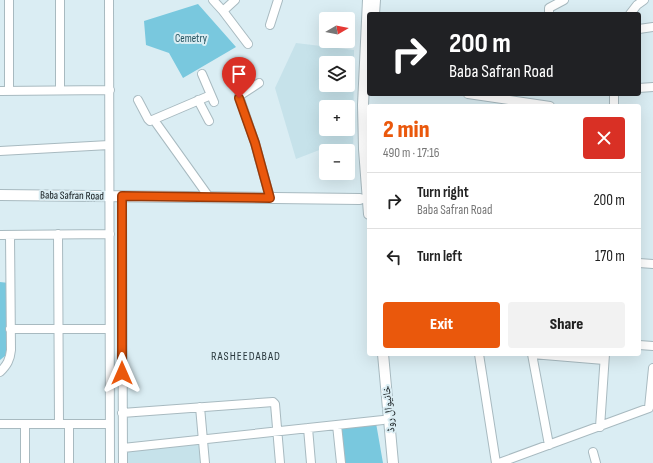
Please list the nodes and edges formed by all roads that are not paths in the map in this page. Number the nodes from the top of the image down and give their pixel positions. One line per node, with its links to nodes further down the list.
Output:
1 (9, 0): 28 (street)
2 (60, 0): 25 (street)
3 (109, 0): 26 (street)
4 (213, 0): 11 (street)
5 (235, 0): 11 (street)
6 (278, 0): 17 (street)
7 (368, 0): 12 (main road)
8 (375, 0): 13 (main road)
9 (564, 0): 14 (street)
10 (644, 0): 15 (street)
11 (223, 11): 20 (street)
12 (367, 12)
13 (374, 12)
14 (549, 12)
15 (632, 12)
16 (367, 21): 37 (main road)
17 (270, 25)
18 (653, 27): 19 (street)
19 (641, 29)
20 (248, 44)
21 (202, 74): 31 (street)
22 (258, 83): 42 (street)
23 (653, 87): 24 (street)
24 (641, 88)
25 (60, 90): 26 (street); 28 (street)
26 (110, 90): 35 (street)
27 (0, 91): 28 (street)
28 (9, 91)
29 (482, 96): 32 (street)
30 (138, 100): 33 (street)
31 (198, 100): 33 (street); 34 (street)
32 (536, 104)
33 (154, 120): 41 (street)
34 (209, 122)
35 (109, 145): 36 (street); 39 (street)
36 (0, 151)
37 (367, 188)
38 (0, 194): 39 (main road, Baba Safran Road)
39 (109, 196): 40 (main road, Baba Safran Road); 45 (street)
40 (122, 196): 41 (main road, Baba Safran Road); 64 (street)
41 (209, 197): 42 (main road, Baba Safran Road)
42 (270, 198): 43 (main road, Baba Safran Road)
43 (360, 199)
44 (58, 234): 45 (street); 47 (street); 50 (street)
45 (110, 234): 52 (street)
46 (0, 235): 47 (street)
47 (10, 235): 51 (street)
48 (641, 263): 49 (street)
49 (653, 264)
50 (58, 328): 51 (street); 52 (street); 68 (street)
51 (10, 329): 62 (street)
52 (109, 329): 70 (street)
53 (641, 345): 54 (street)
54 (653, 346)
55 (383, 356): 87 (main road, خانیوال روڈ)
56 (389, 356): 88 (main road, خانیوال روڈ)
57 (479, 356): 89 (street)
58 (532, 356): 76 (street)
59 (581, 356): 60 (street)
60 (605, 357): 72 (street)
61 (653, 368): 72 (street)
62 (0, 372)
63 (200, 407): 64 (street); 74 (street); 75 (street)
64 (122, 413): 77 (street)
65 (382, 420): 71 (street)
66 (0, 424): 67 (street)
67 (25, 424): 68 (street); 79 (street)
68 (59, 424): 69 (street)
69 (69, 424): 70 (street); 80 (street)
70 (110, 424): 81 (street)
71 (337, 425): 73 (street); 86 (street)
72 (600, 427): 76 (street)
73 (308, 428): 74 (street); 85 (street)
74 (277, 432): 75 (street); 84 (street)
75 (203, 439): 77 (street); 83 (street)
76 (549, 445): 90 (street)
77 (123, 448): 82 (street)
78 (592, 452): 91 (street)
79 (25, 463)
80 (69, 463)
81 (110, 463)
82 (123, 463)
83 (205, 463)
84 (279, 463)
85 (310, 463)
86 (341, 463)
87 (393, 463)
88 (399, 463)
89 (496, 463)
90 (499, 463)
91 (596, 463)

